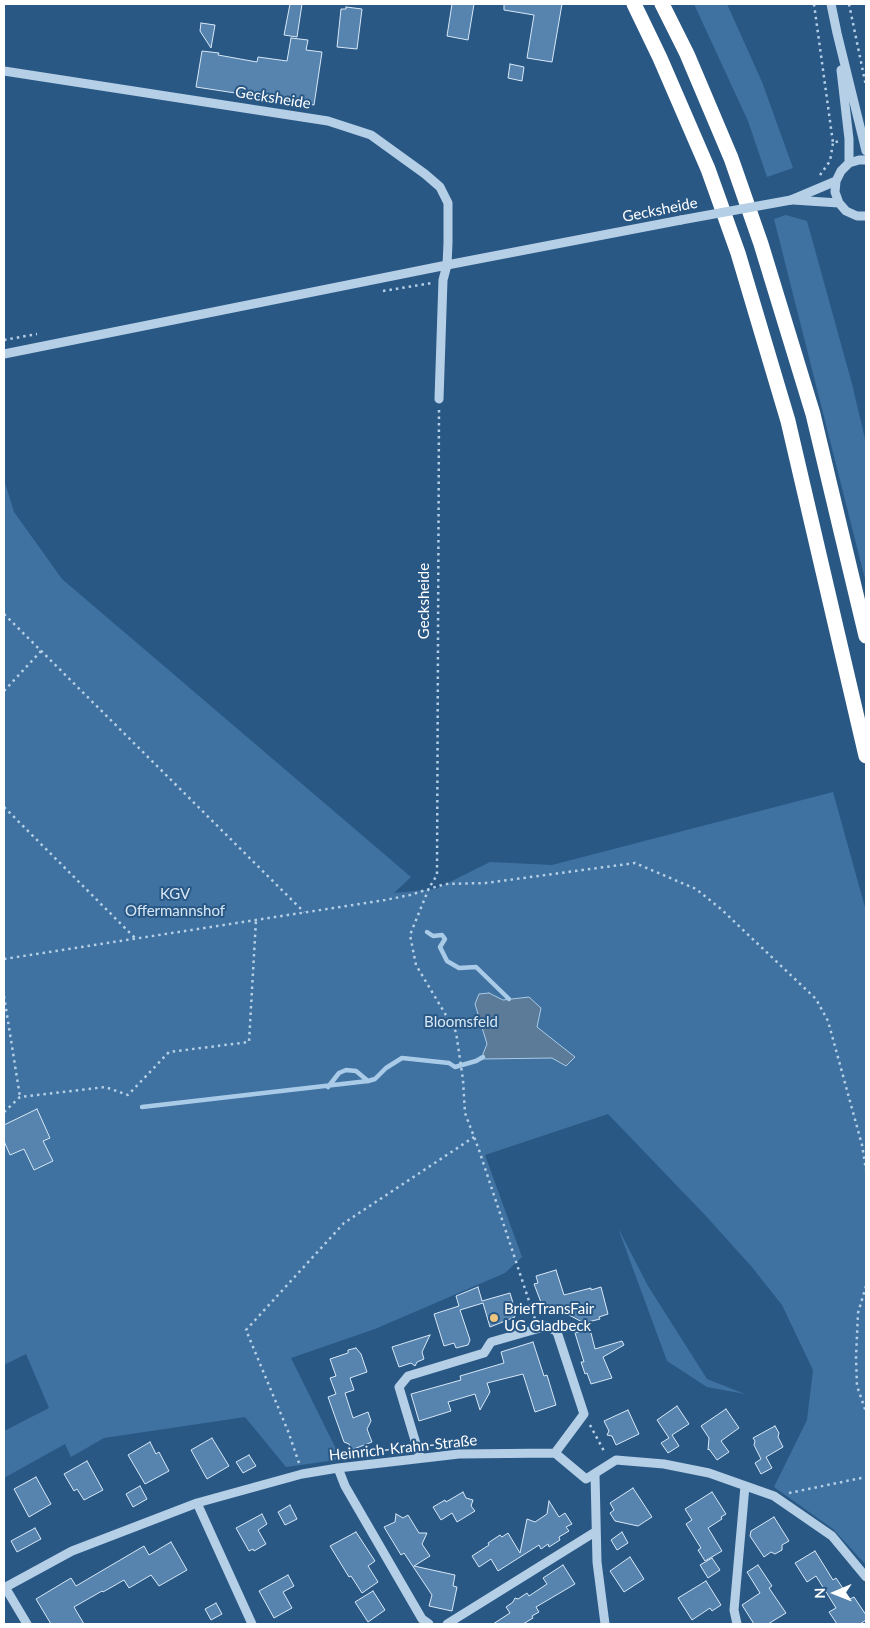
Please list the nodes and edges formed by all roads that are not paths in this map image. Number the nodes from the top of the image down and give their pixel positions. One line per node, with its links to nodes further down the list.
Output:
1 (634, 4): 17 (highway)
2 (662, 4): 16 (highway)
3 (831, 4): 4 (street)
4 (837, 33): 6 (street); 8 (street)
5 (4, 70): 13 (street, Gecksheide)
6 (866, 151)
7 (866, 160): 8 (street)
8 (850, 163): 9 (street)
9 (836, 181): 10 (street, Gecksheide); 11 (street)
10 (791, 200): 11 (street, Gecksheide); 13 (street, Gecksheide, bridge)
11 (839, 203): 12 (street)
12 (866, 216)
13 (447, 265): 14 (street, Gecksheide); 15 (street, Gecksheide)
14 (4, 354)
15 (439, 398)
16 (866, 636)
17 (866, 756)
18 (555, 1453): 19 (street, Heinrich-Krahn-Straße); 19 (street); 21 (street)
19 (420, 1457): 20 (street, Heinrich-Krahn-Straße)
20 (338, 1468): 23 (street, Heinrich-Krahn-Straße); 29 (street)
21 (595, 1474): 22 (street); 24 (street)
22 (745, 1486): 25 (street); 32 (street)
23 (197, 1503): 26 (street, Heinrich-Krahn-Straße); 28 (street)
24 (595, 1532): 30 (street); 31 (street)
25 (866, 1577)
26 (4, 1588): 27 (street)
27 (27, 1624)
28 (252, 1624)
29 (430, 1624)
30 (447, 1624)
31 (605, 1624)
32 (737, 1624)

